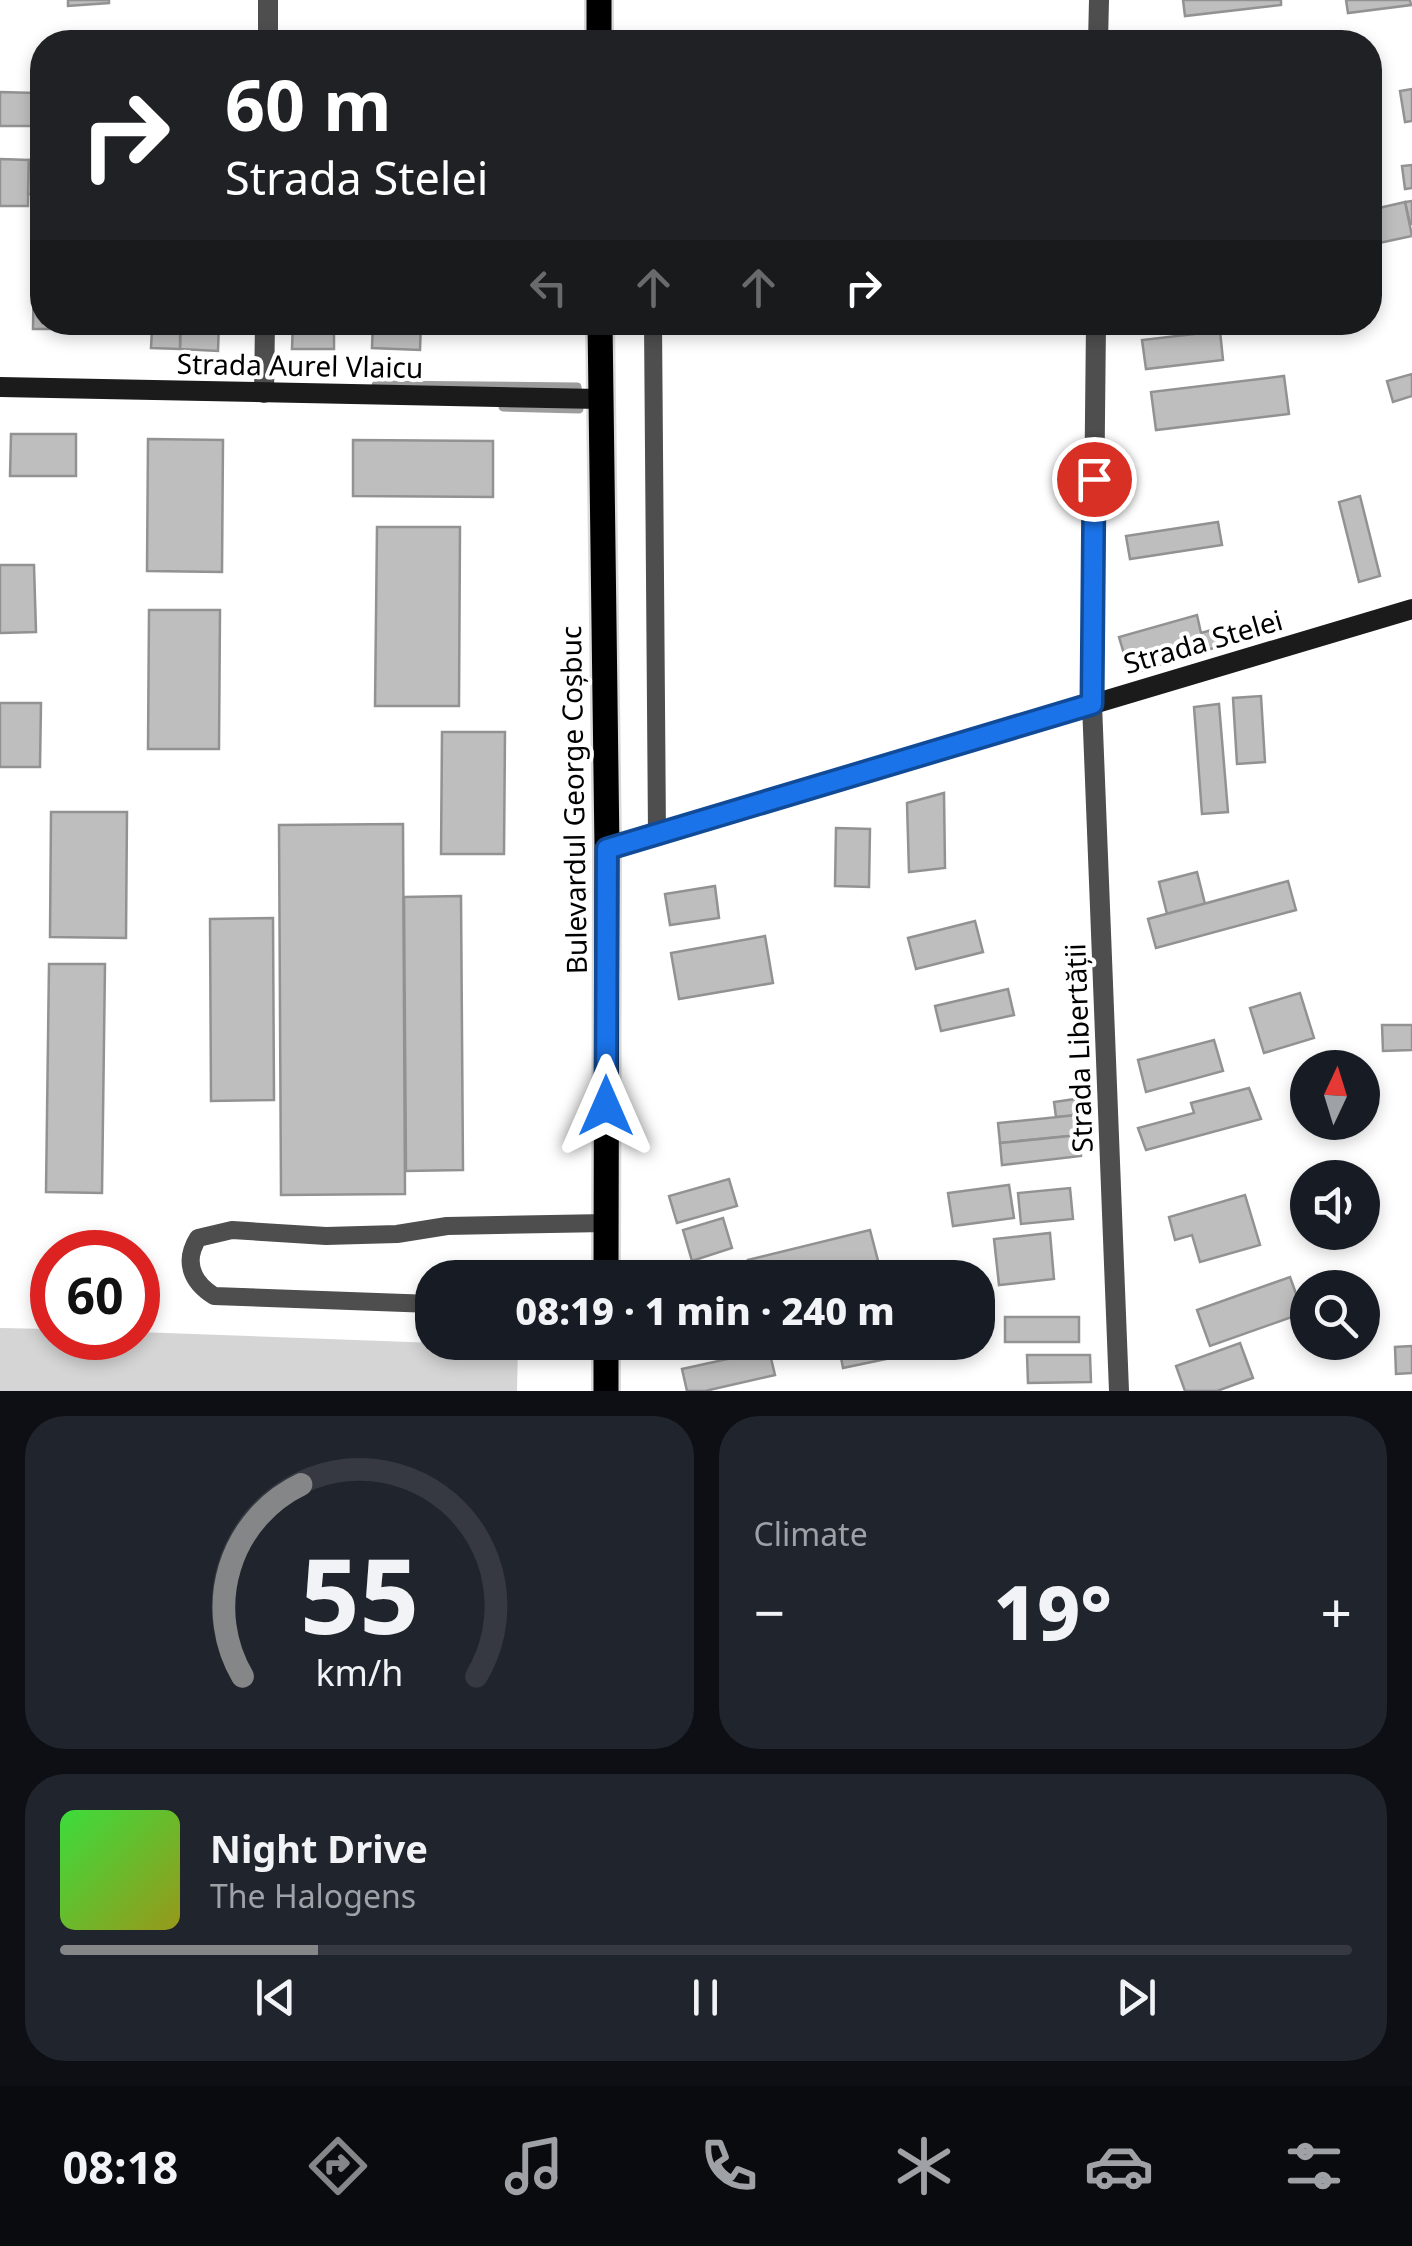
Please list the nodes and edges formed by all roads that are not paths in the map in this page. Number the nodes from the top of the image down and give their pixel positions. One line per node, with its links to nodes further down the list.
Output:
1 (268, 0): 4 (street)
2 (599, 0): 5 (main road)
3 (1099, 0): 6 (street)
4 (268, 30)
5 (599, 30)
6 (1098, 30)
7 (265, 335): 12 (street)
8 (600, 335): 13 (main road, Bulevardul George Coșbuc)
9 (653, 335): 16 (lane)
10 (1096, 335): 15 (street, Strada Libertății)
11 (0, 387): 12 (street, Strada Aurel Vlaicu)
12 (264, 392): 13 (street, Strada Aurel Vlaicu)
13 (600, 399): 17 (main road, Bulevardul George Coșbuc)
14 (1412, 609): 15 (street, Strada Stelei)
15 (1092, 704): 16 (street, Strada Stelei); 23 (street, Strada Libertății)
16 (657, 834): 17 (street, Strada Stelei)
17 (607, 849): 18 (main road, Bulevardul George Coșbuc)
18 (606, 1222): 19 (main road, Bulevardul George Coșbuc); 20 (lane)
19 (606, 1260)
20 (415, 1303)
21 (606, 1360): 22 (main road)
22 (606, 1391)
23 (1120, 1391)

